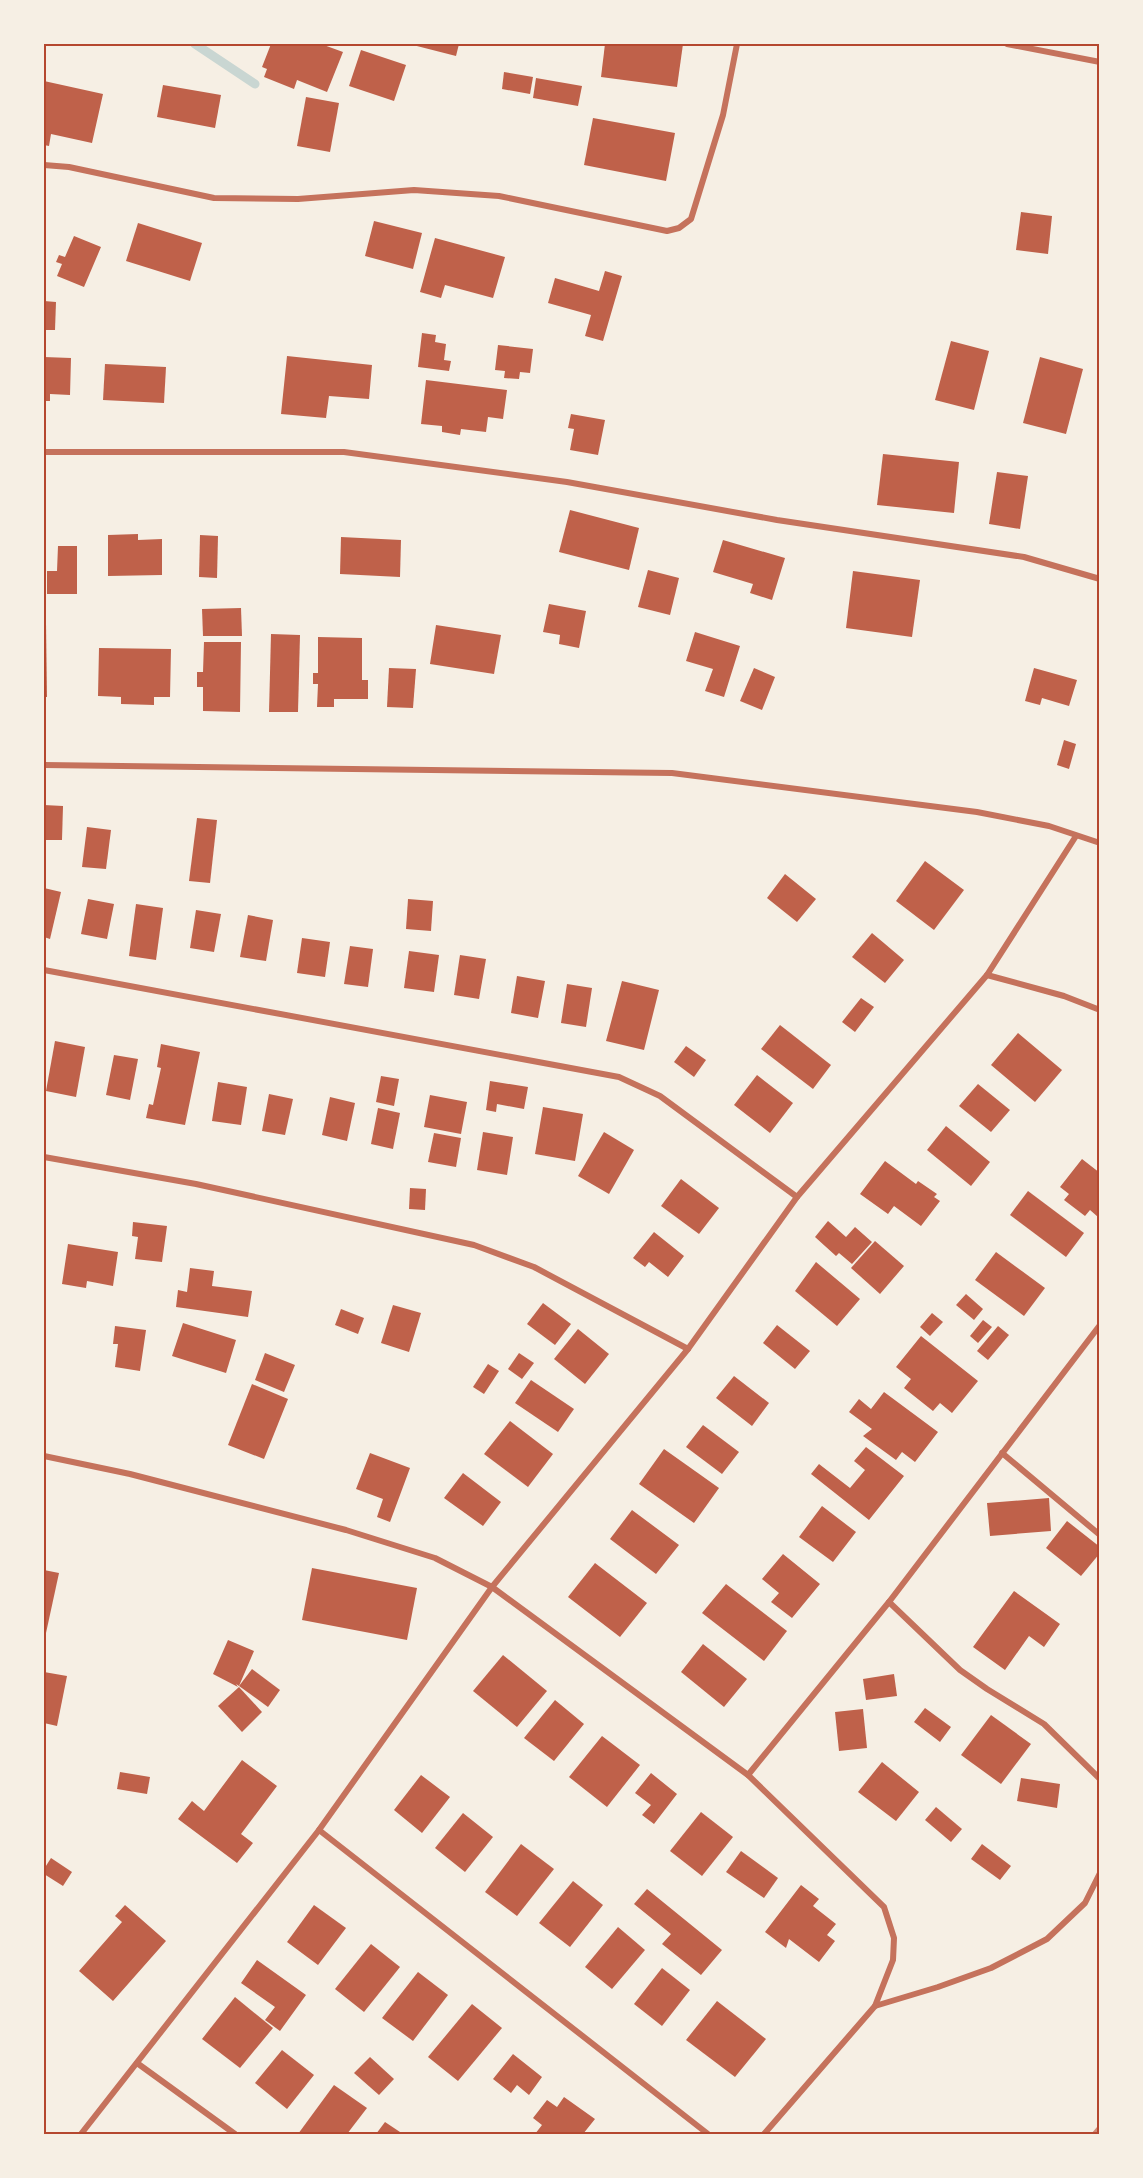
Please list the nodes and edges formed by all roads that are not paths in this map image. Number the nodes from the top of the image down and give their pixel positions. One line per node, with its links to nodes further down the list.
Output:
1 (737, 44): 4 (street)
2 (1008, 44): 3 (street)
3 (1100, 62)
4 (44, 165)
5 (44, 452): 6 (street)
6 (1100, 579)
7 (44, 765): 8 (street)
8 (1076, 836): 9 (street); 11 (street)
9 (1100, 843)
10 (44, 970): 14 (street)
11 (987, 975): 12 (street); 14 (street)
12 (1100, 1010)
13 (44, 1158): 16 (street)
14 (797, 1197): 16 (street)
15 (1100, 1325): 17 (street)
16 (688, 1349): 20 (street)
17 (1002, 1453): 19 (street); 21 (street)
18 (44, 1456): 20 (street)
19 (1100, 1535)
20 (492, 1587): 22 (street); 24 (street)
21 (889, 1602): 22 (street); 23 (street)
22 (748, 1775): 26 (street)
23 (1100, 1779)
24 (319, 1830): 27 (street); 30 (street)
25 (1100, 1873): 26 (street)
26 (875, 2006): 31 (street)
27 (136, 2063): 28 (street); 29 (street)
28 (81, 2134)
29 (235, 2134)
30 (708, 2134)
31 (764, 2134)

